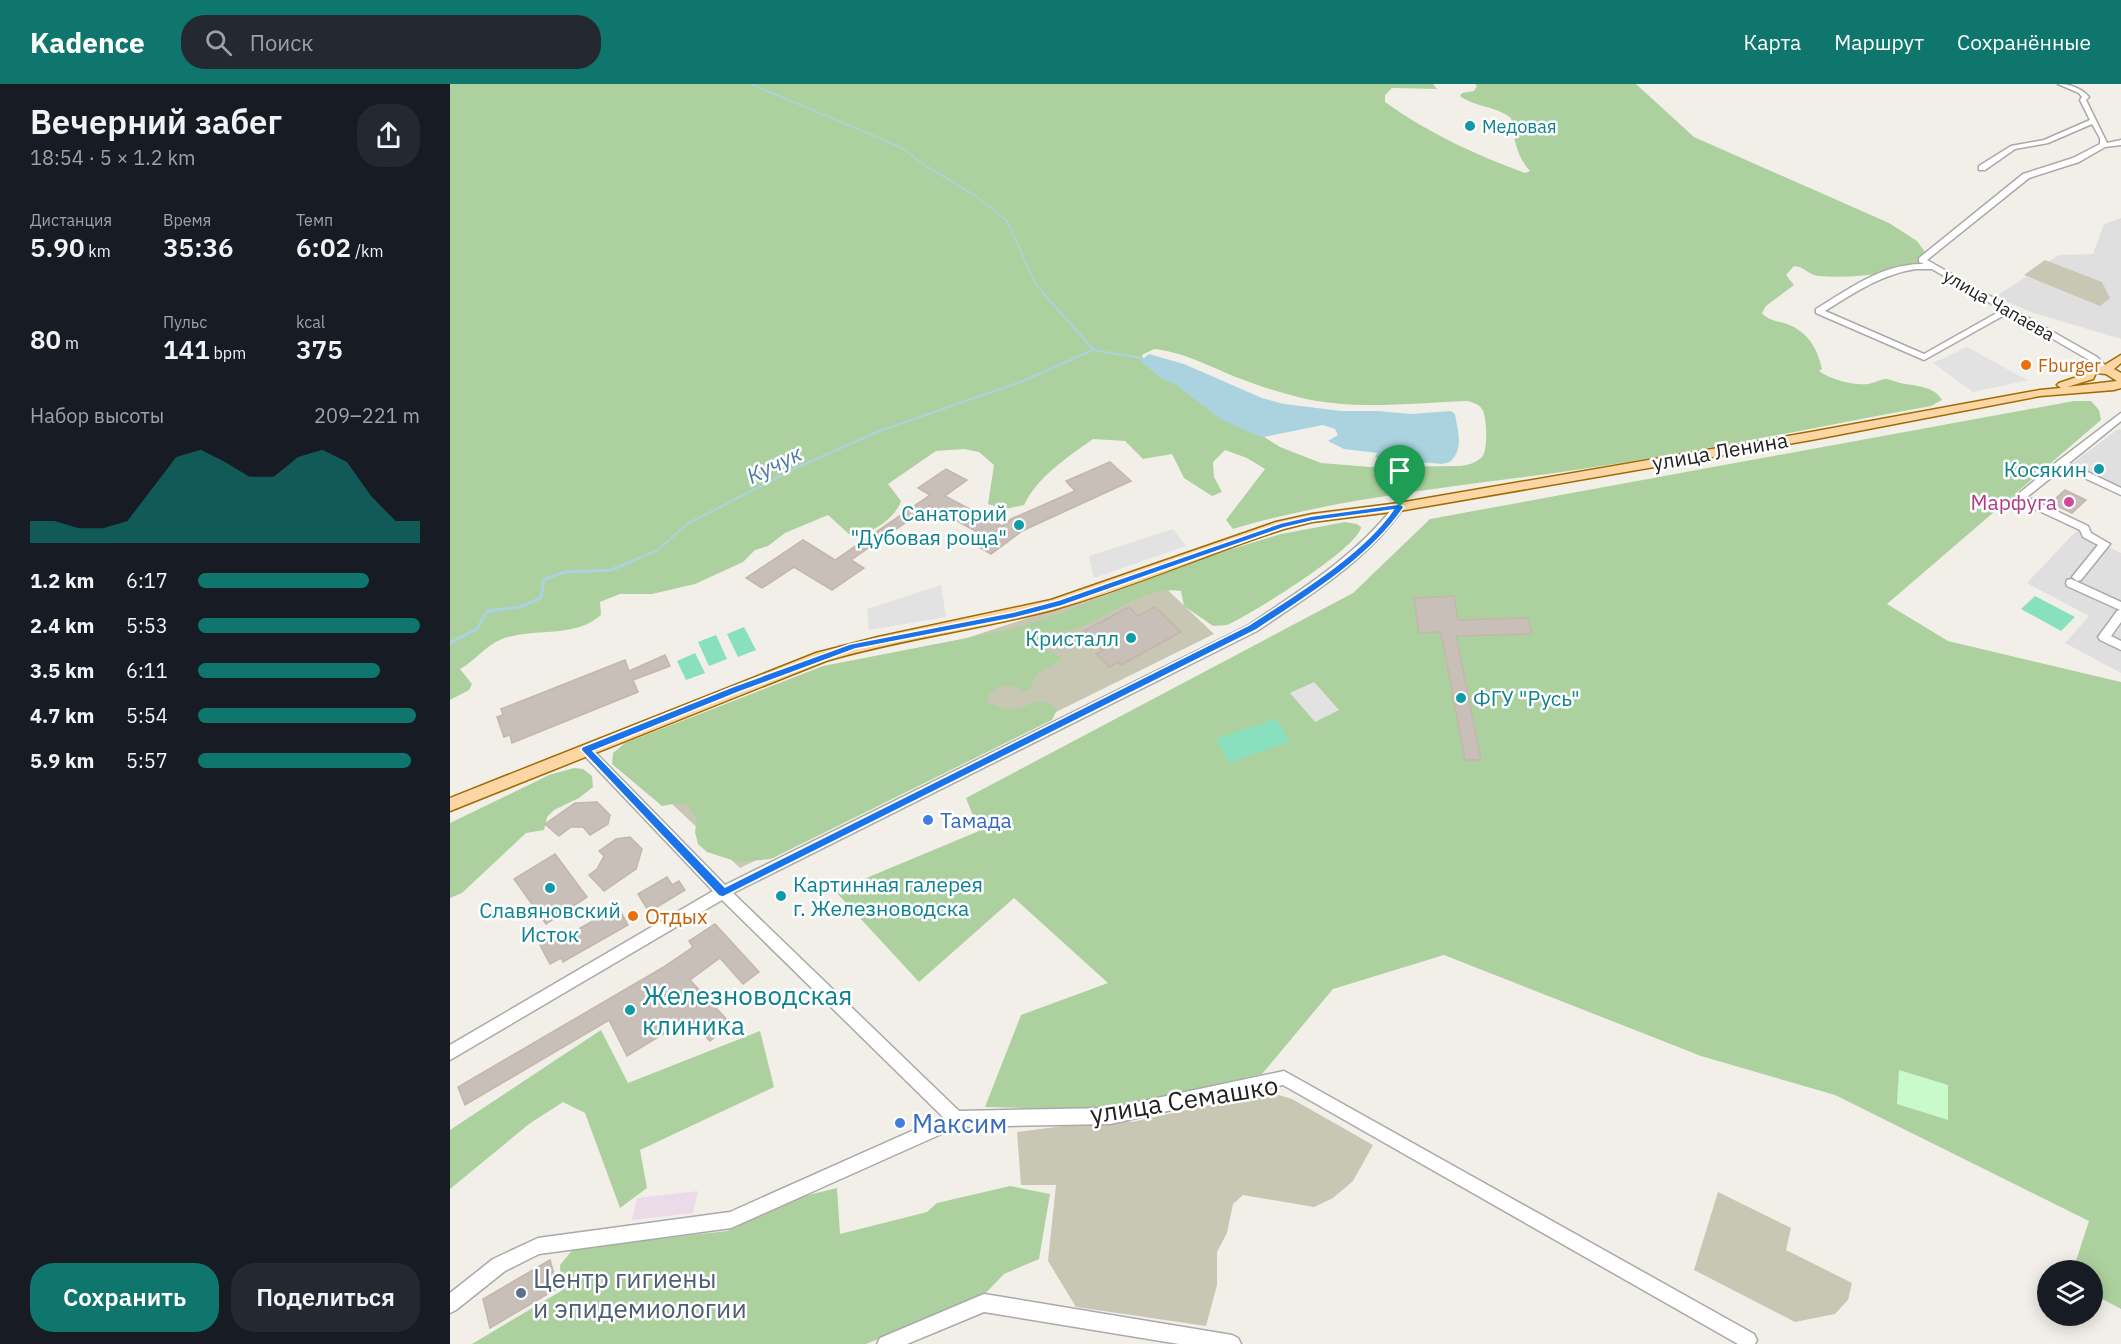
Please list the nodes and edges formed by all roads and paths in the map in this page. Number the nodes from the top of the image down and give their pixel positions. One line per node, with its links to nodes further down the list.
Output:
1 (2061, 84): 2 (street)
2 (2094, 121): 4 (street); 5 (street)
3 (2121, 142): 4 (street)
4 (2104, 145): 6 (street, улица Чапаева)
5 (1982, 168)
6 (1934, 267): 7 (street, улица Чапаева); 7 (street)
7 (2009, 309): 9 (street, улица Чапаева)
8 (2121, 358): 9 (main road, улица Ленина)
9 (2105, 370): 10 (main road, улица Ленина); 11 (main road)
10 (2089, 376): 11 (main road); 12 (main road, улица Ленина)
11 (2117, 382): 12 (main road, улица Ленина)
12 (2040, 393): 17 (main road, улица Ленина)
13 (2121, 416): 14 (street)
14 (2061, 463): 16 (street); 18 (street)
15 (2121, 480): 16 (street)
16 (2117, 490)
17 (1400, 507): 21 (main road, улица Ленина); 23 (street)
18 (2121, 607)
19 (2121, 614): 20 (street)
20 (2121, 646)
21 (586, 750): 22 (main road); 23 (street)
22 (450, 806)
23 (723, 892): 24 (street); 25 (street)
24 (450, 1053)
25 (956, 1119): 26 (street, улица Семашко); 27 (street, улица Семашко)
26 (450, 1304)
27 (1748, 1340)
28 (886, 1344): 29 (street)
29 (1232, 1344)

